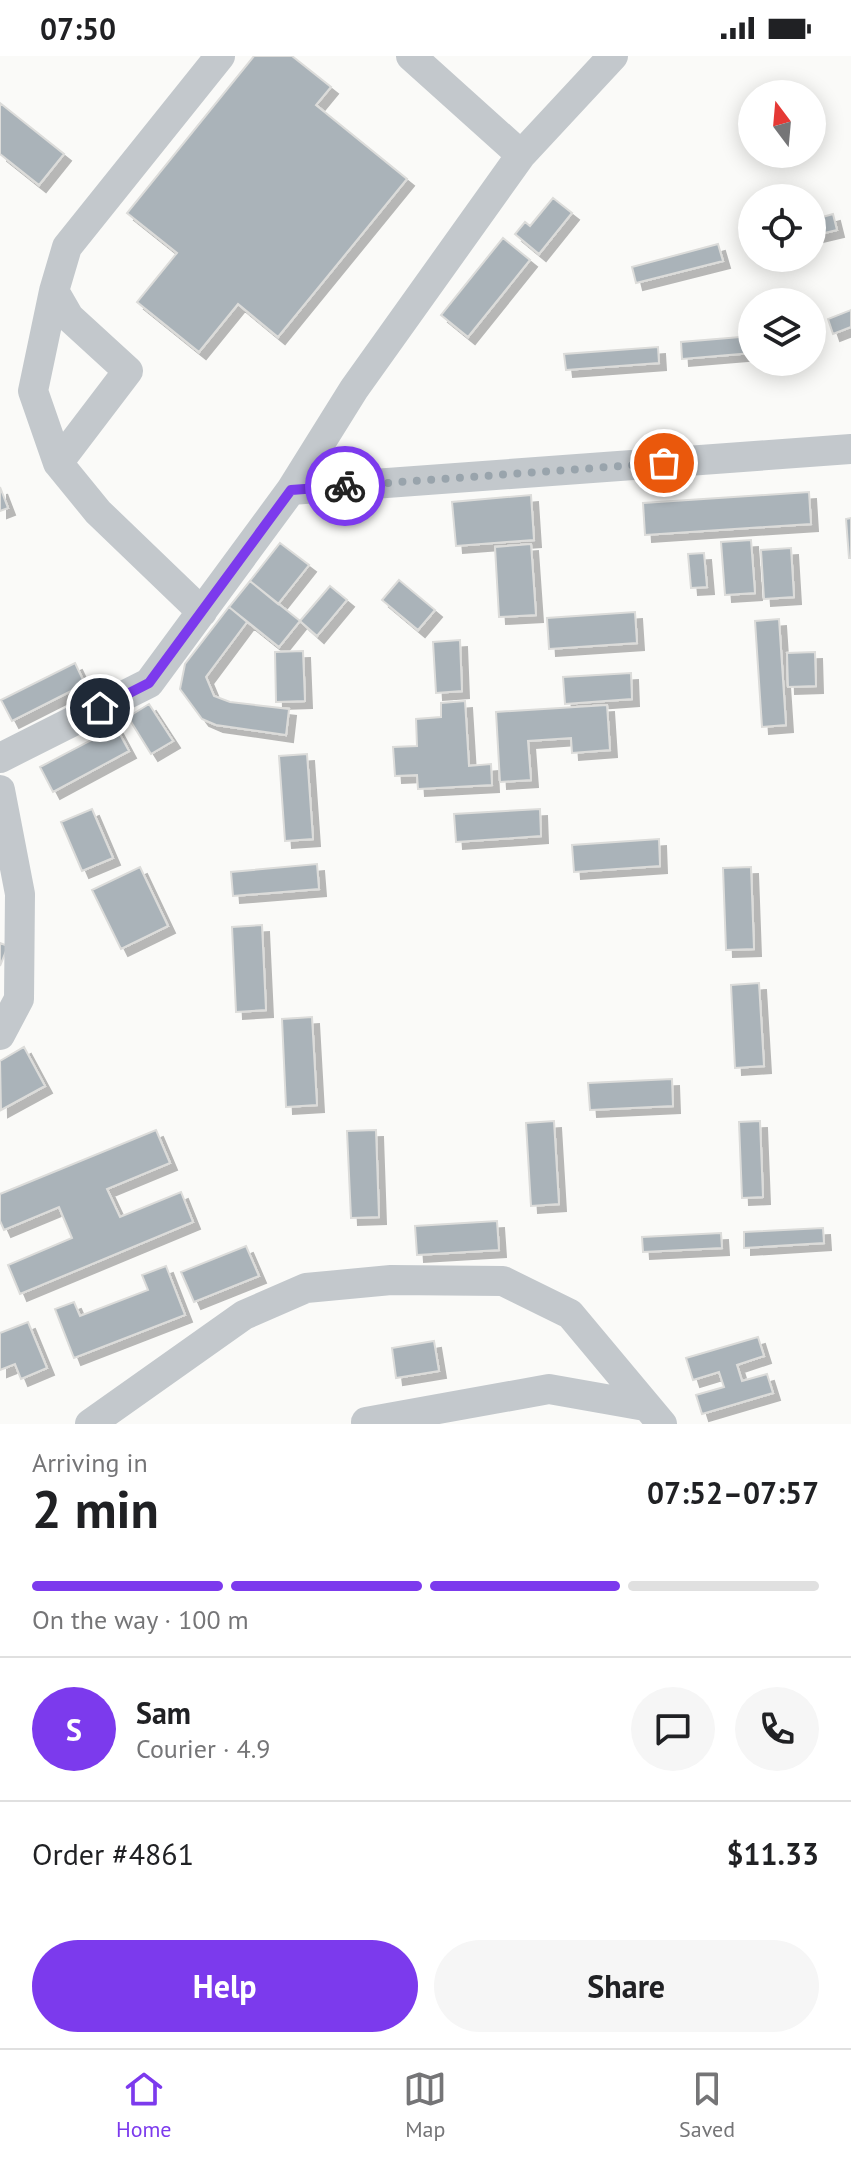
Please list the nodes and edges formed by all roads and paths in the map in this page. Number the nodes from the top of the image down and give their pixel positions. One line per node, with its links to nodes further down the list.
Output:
1 (220, 56): 5 (street)
2 (411, 56): 4 (street)
3 (613, 56): 4 (street)
4 (521, 155): 8 (street)
5 (54, 291): 7 (street); 7 (street)
6 (851, 449): 8 (street)
7 (58, 463): 9 (street)
8 (291, 490): 9 (street)
9 (202, 612): 10 (street)
10 (0, 758)
11 (0, 790): 12 (street)
12 (0, 1035)
13 (654, 1415): 14 (street); 15 (street)
14 (366, 1422)
15 (90, 1424)

